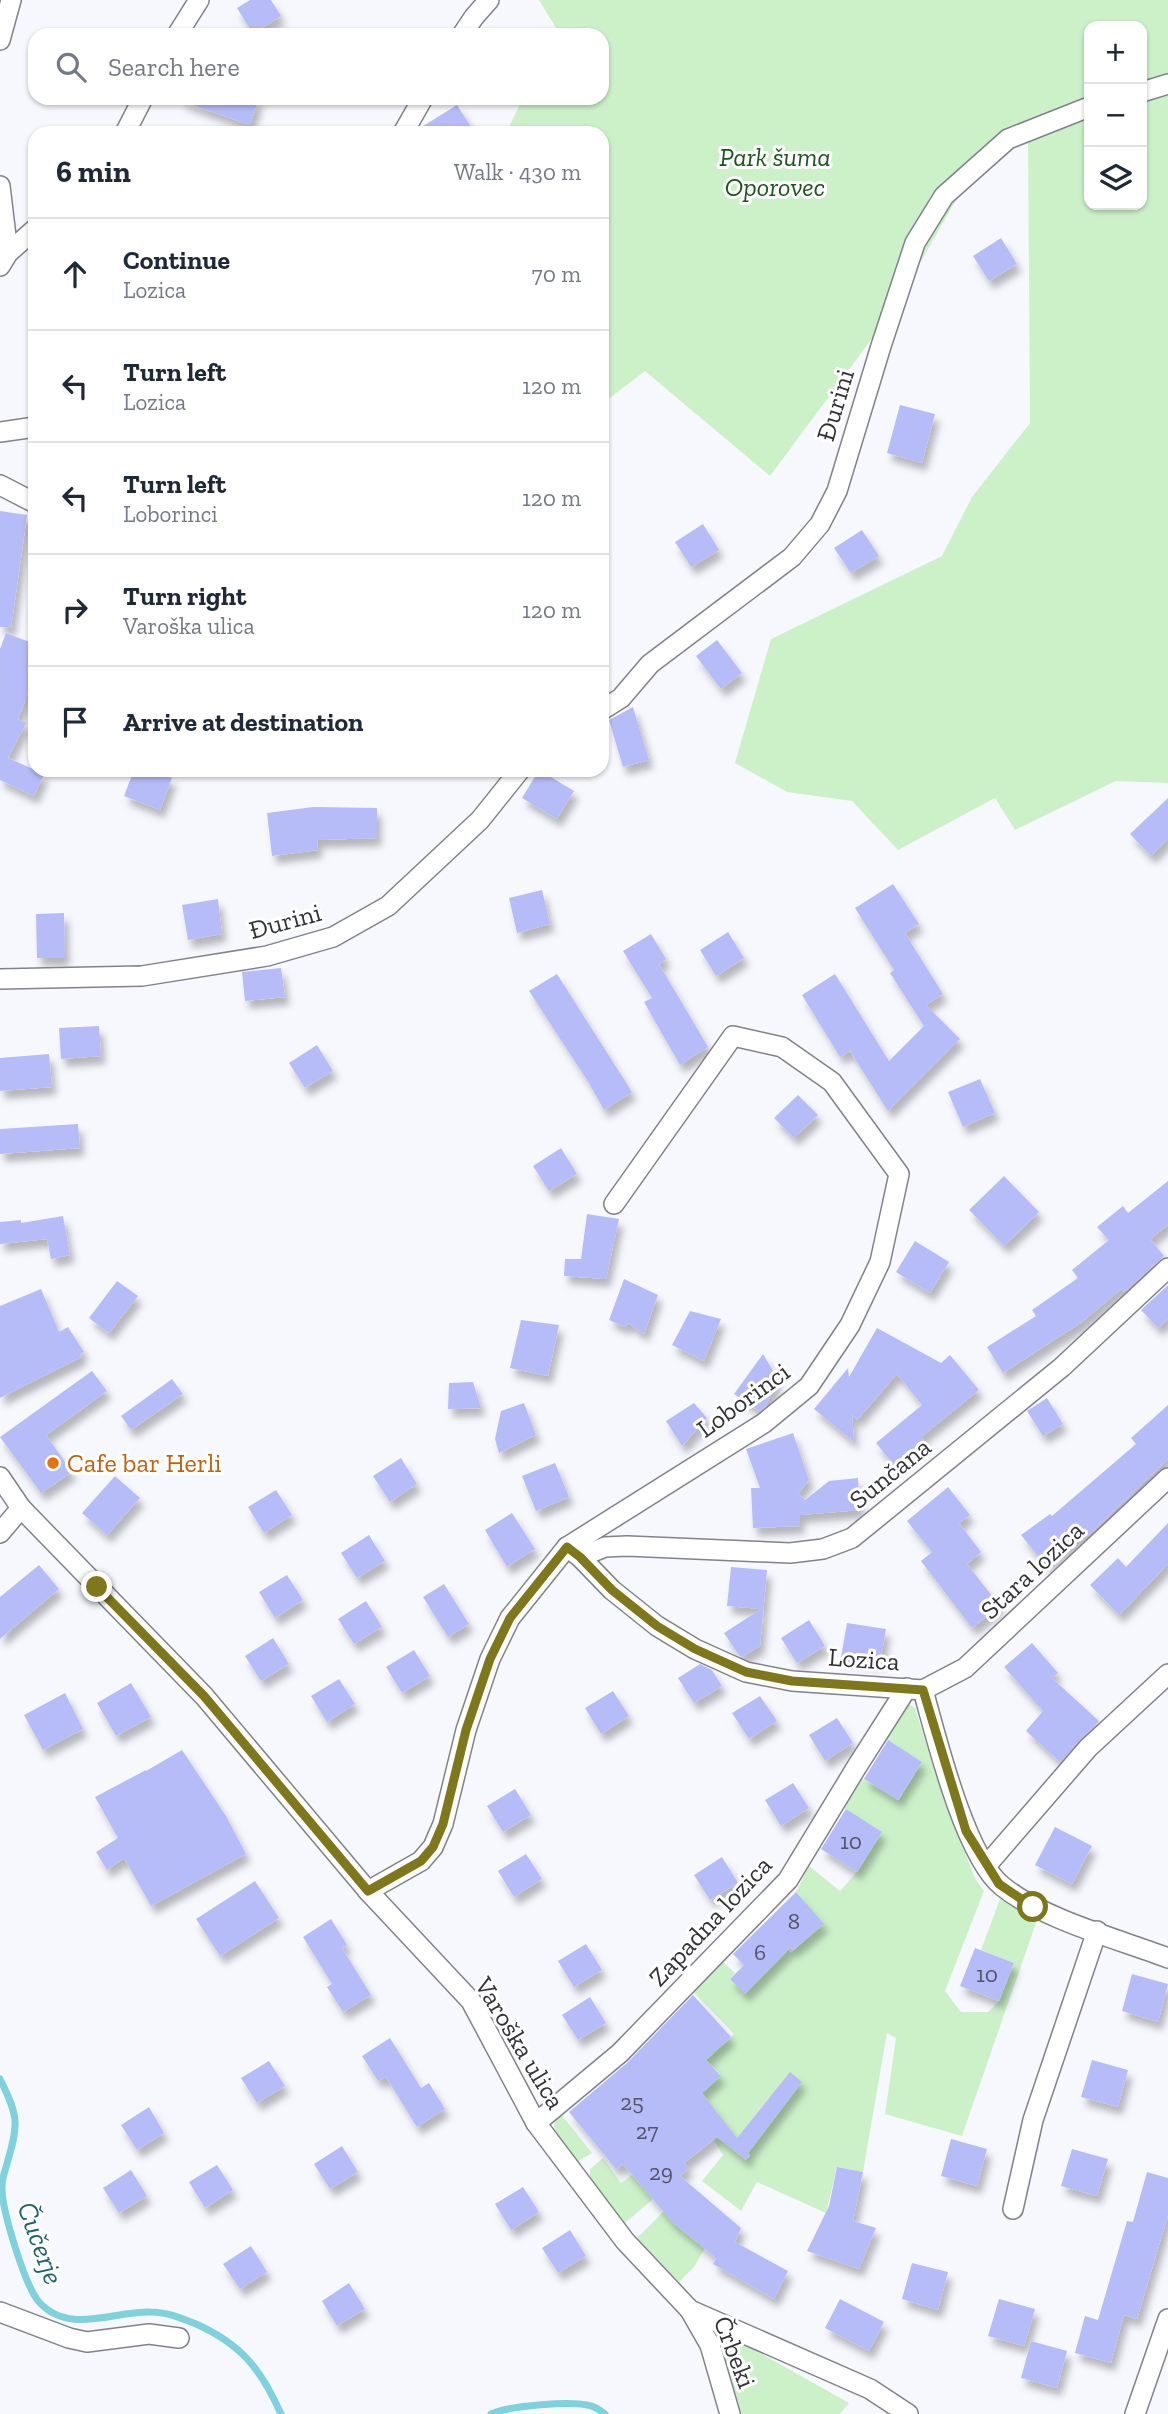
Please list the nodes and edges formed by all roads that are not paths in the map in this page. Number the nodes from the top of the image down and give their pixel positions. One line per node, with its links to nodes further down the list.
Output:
1 (11, 0): 6 (street)
2 (199, 0): 4 (street)
3 (489, 0): 5 (street)
4 (181, 28)
5 (467, 28)
6 (0, 40)
7 (1168, 83): 8 (street)
8 (1147, 90)
9 (139, 105): 12 (street)
10 (419, 105): 13 (street)
11 (1084, 109): 21 (street, Đurini)
12 (129, 126)
13 (407, 126)
14 (0, 186): 16 (street)
15 (28, 236): 16 (street)
16 (4, 260)
17 (28, 428): 18 (street)
18 (0, 432)
19 (0, 485): 20 (street)
20 (28, 499)
21 (609, 705)
22 (514, 777): 23 (street, Đurini)
23 (0, 979)
24 (614, 1204): 30 (street, Loborinci)
25 (1168, 1268): 30 (street, Sunčana)
26 (0, 1477): 28 (street, Varoška ulica)
27 (1168, 1478): 32 (street, Stara lozica)
28 (21, 1508): 29 (street); 34 (street, Varoška ulica)
29 (0, 1534)
30 (573, 1552): 32 (street, Lozica); 34 (street, Loborinci)
31 (1168, 1674): 33 (street)
32 (915, 1689): 33 (street, Lozica); 37 (street, Zapadna lozica)
33 (986, 1866): 35 (street, Lozica)
34 (368, 1891): 37 (street, Varoška ulica)
35 (1097, 1931): 36 (street, Lozica); 38 (street)
36 (1168, 1958)
37 (536, 2123): 39 (street, Varoška ulica)
38 (1013, 2209)
39 (690, 2310): 43 (street, Črbeki); 44 (street, Varoška ulica)
40 (0, 2312): 42 (street)
41 (1168, 2319): 45 (street)
42 (179, 2338)
43 (730, 2414)
44 (908, 2414)
45 (1135, 2414)

